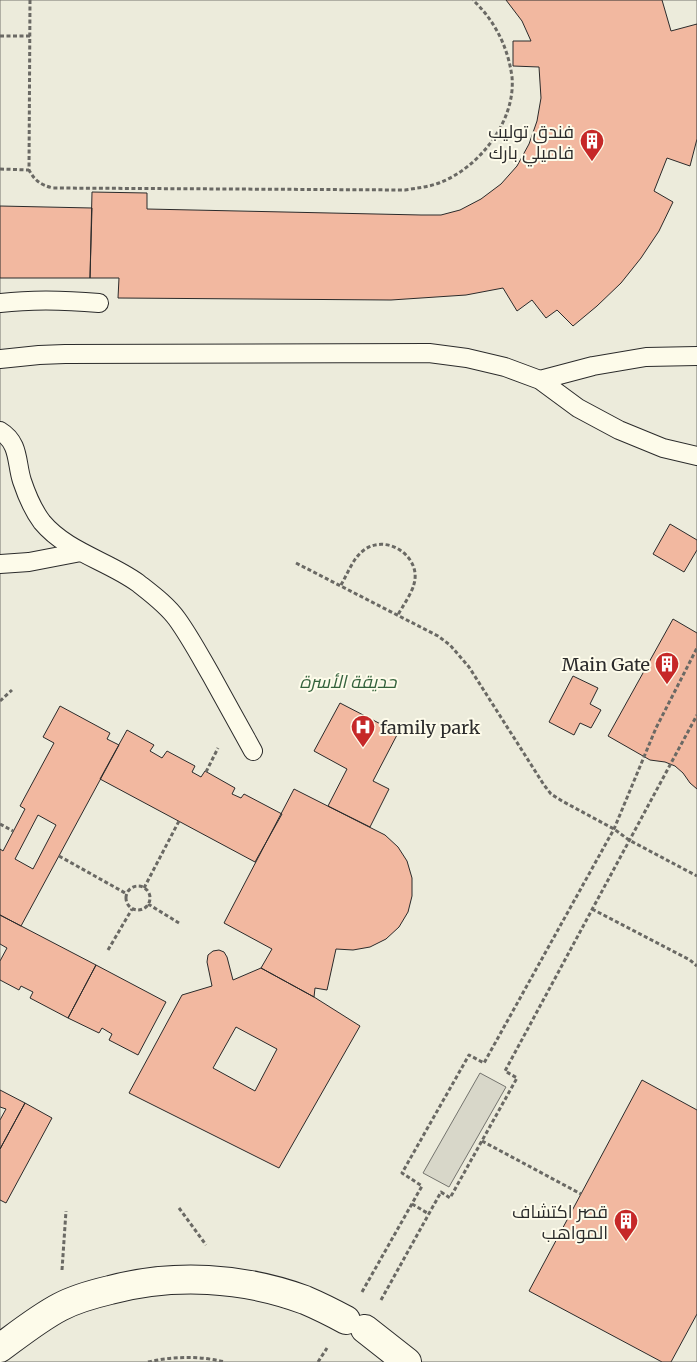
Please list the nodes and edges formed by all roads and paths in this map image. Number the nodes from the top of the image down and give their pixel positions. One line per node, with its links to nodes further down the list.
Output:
1 (30, 0): 4 (path)
2 (473, 0): 6 (path)
3 (0, 36): 4 (path)
4 (30, 36): 6 (path)
5 (0, 169): 6 (path)
6 (29, 170)
7 (0, 303): 8 (lane)
8 (99, 303)
9 (697, 356): 11 (lane)
10 (0, 360): 11 (lane)
11 (540, 380): 13 (lane)
12 (0, 431): 14 (lane)
13 (697, 456)
14 (81, 552): 16 (lane); 23 (lane)
15 (296, 563): 17 (path)
16 (0, 564)
17 (341, 586): 18 (path); 18 (path)
18 (398, 615): 26 (path)
19 (697, 648): 26 (path)
20 (12, 690): 21 (path)
21 (0, 701)
22 (697, 715): 28 (path)
23 (254, 751)
24 (179, 821): 31 (path)
25 (0, 824): 27 (path)
26 (614, 829): 28 (path); 41 (path)
27 (13, 831)
28 (630, 840): 30 (path); 35 (path)
29 (59, 856): 32 (path)
30 (697, 876)
31 (144, 888): 32 (path); 33 (path)
32 (126, 894): 34 (path)
33 (148, 904): 34 (path); 36 (path)
34 (132, 909): 37 (path)
35 (592, 909): 38 (path); 39 (path)
36 (179, 923)
37 (108, 950)
38 (697, 966)
39 (482, 1141): 40 (path); 43 (path)
40 (581, 1194)
41 (412, 1204): 43 (path); 45 (path)
42 (66, 1211): 44 (path)
43 (429, 1214): 45 (path)
44 (60, 1307): 45 (street); 46 (street)
45 (356, 1324): 49 (path); 50 (street)
46 (0, 1348)
47 (148, 1362): 48 (path)
48 (225, 1362)
49 (318, 1362)
50 (407, 1362)

